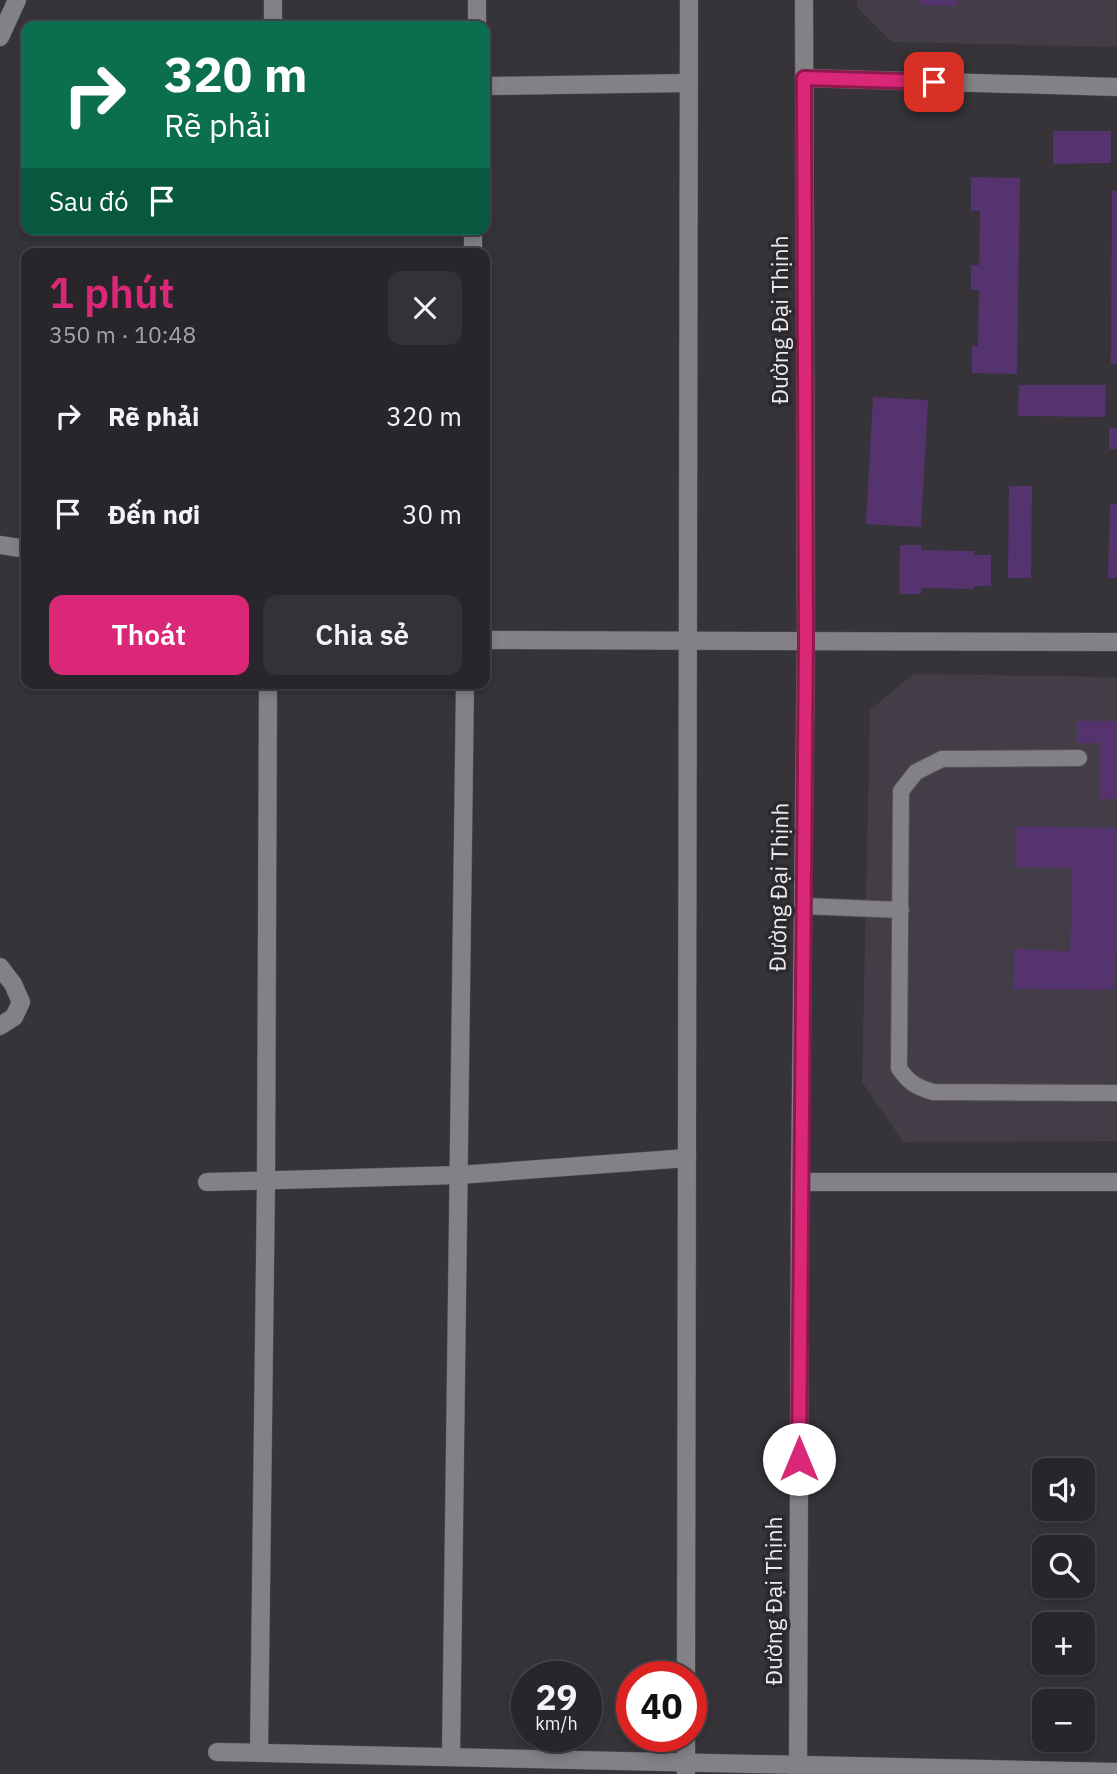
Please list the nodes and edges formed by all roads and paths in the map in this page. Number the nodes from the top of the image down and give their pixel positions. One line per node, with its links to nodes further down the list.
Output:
1 (17, 0): 8 (street)
2 (273, 0): 6 (street)
3 (477, 0): 7 (street)
4 (690, 0): 10 (street)
5 (804, 0): 9 (street, Đường Đại Thịnh)
6 (273, 21)
7 (477, 21)
8 (0, 37)
9 (804, 78): 12 (street); 17 (street, Đường Đại Thịnh)
10 (688, 83): 11 (street); 16 (street)
11 (490, 86)
12 (1117, 87)
13 (0, 545): 14 (street)
14 (21, 548)
15 (490, 640): 16 (street)
16 (687, 640): 17 (street); 27 (street)
17 (806, 640): 18 (street); 22 (street, Đường Đại Thịnh)
18 (1117, 642)
19 (268, 689): 29 (street)
20 (465, 689): 28 (street)
21 (1079, 758): 23 (lane)
22 (803, 906): 23 (lane); 31 (street, Đường Đại Thịnh)
23 (901, 910): 26 (lane)
24 (0, 967): 25 (street)
25 (0, 1027)
26 (1117, 1093)
27 (687, 1158): 28 (street); 33 (street)
28 (459, 1175): 29 (street); 36 (street)
29 (266, 1180): 30 (street); 35 (street)
30 (207, 1182)
31 (800, 1182): 32 (street); 38 (street, Đường Đại Thịnh)
32 (1117, 1182)
33 (686, 1661)
34 (218, 1752): 35 (street)
35 (259, 1752): 36 (street)
36 (451, 1757): 37 (street)
37 (686, 1768): 38 (street)
38 (798, 1769): 39 (street)
39 (1117, 1772)

